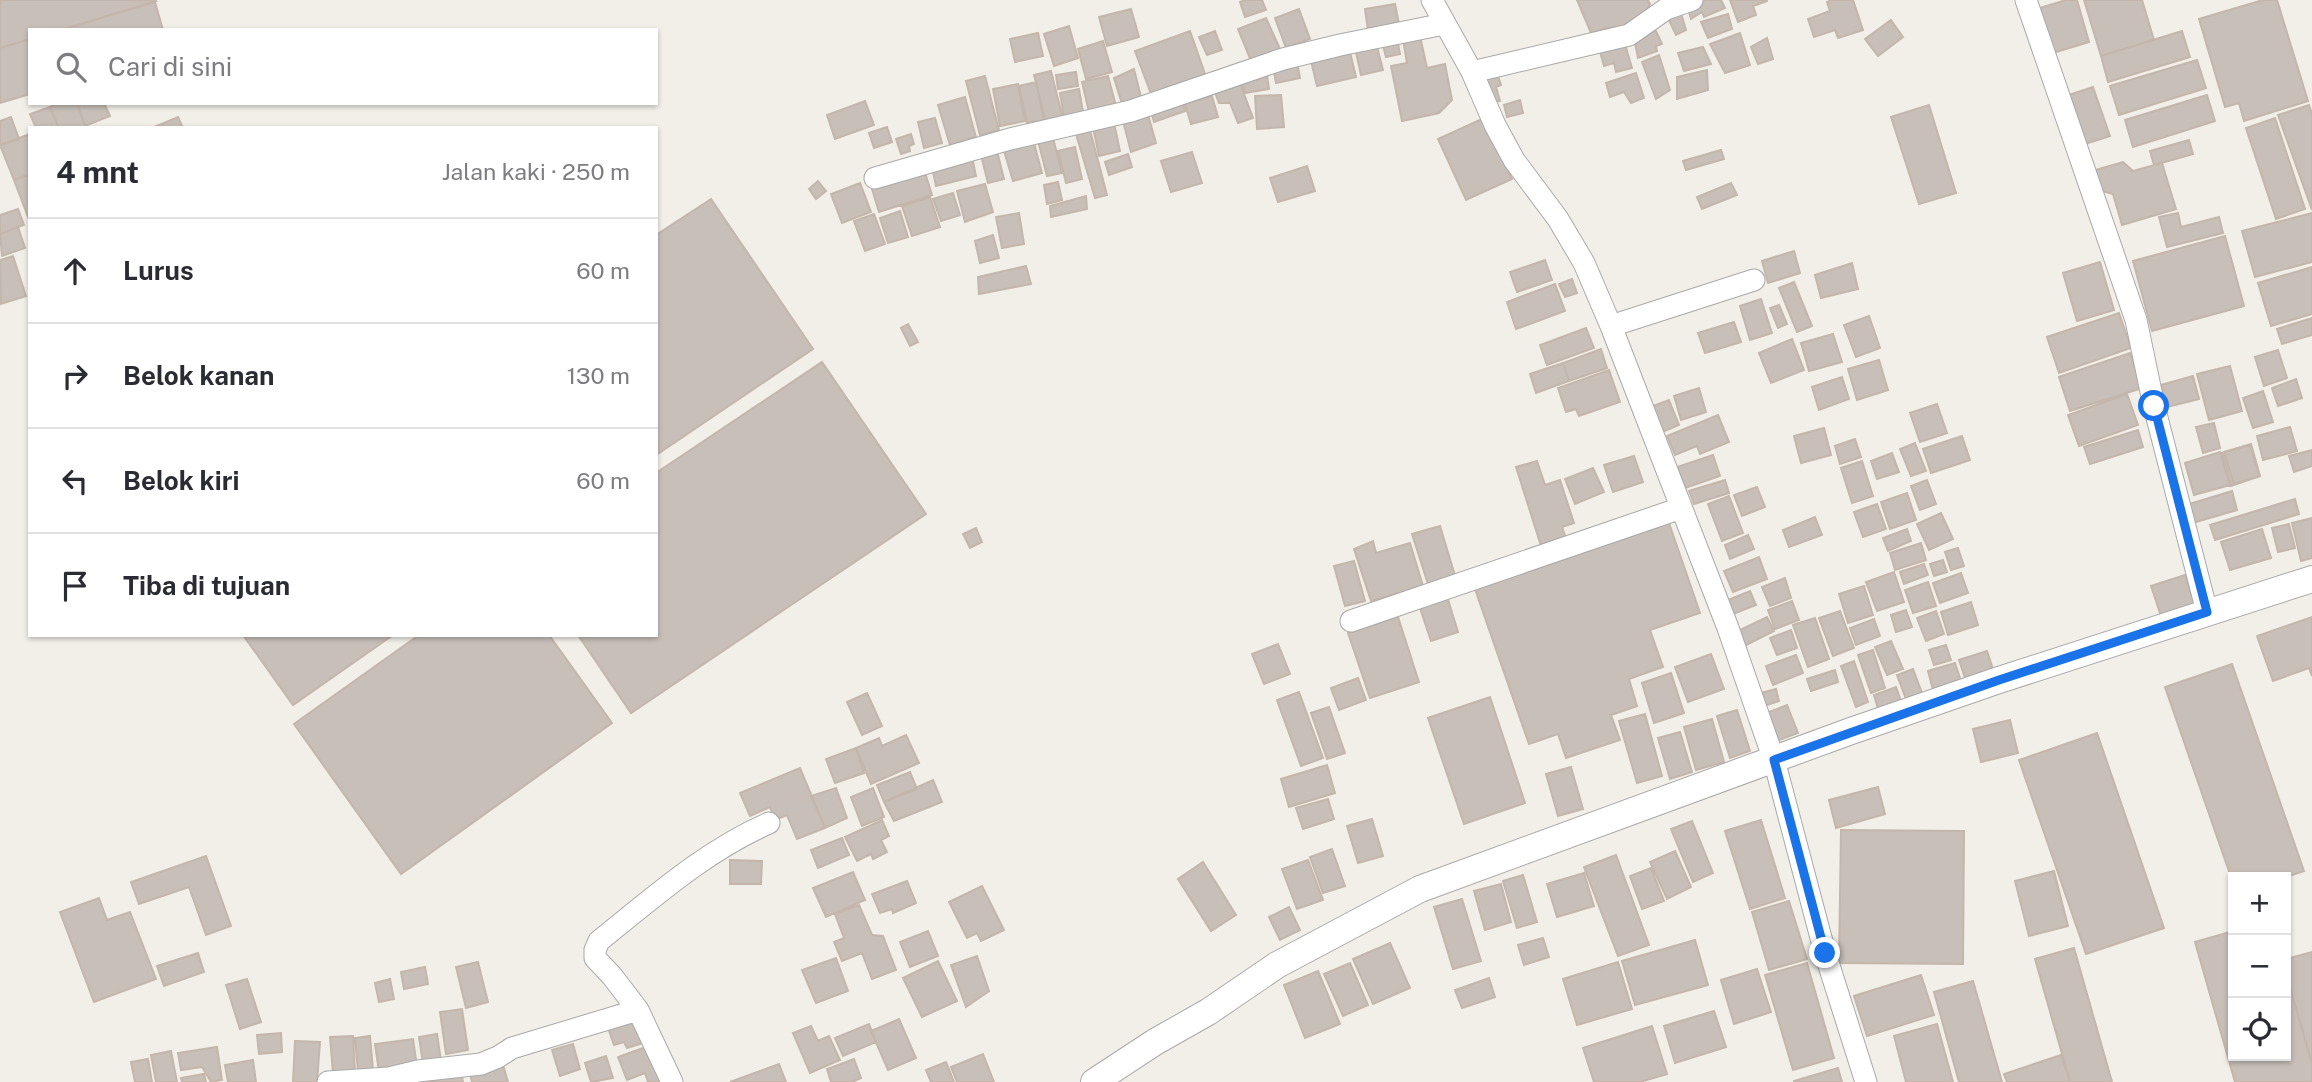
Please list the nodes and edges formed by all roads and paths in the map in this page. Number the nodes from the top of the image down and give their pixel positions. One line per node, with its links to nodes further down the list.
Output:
1 (1432, 0): 4 (street)
2 (1692, 0): 5 (street)
3 (2026, 0): 11 (street)
4 (1444, 24): 5 (street); 6 (street)
5 (1472, 72): 8 (street)
6 (875, 178)
7 (1754, 279): 8 (street)
8 (1611, 326): 9 (street)
9 (1681, 508): 12 (street); 13 (street)
10 (2312, 579): 11 (street)
11 (2207, 612): 13 (street)
12 (1351, 621)
13 (1774, 760): 18 (street); 19 (street)
14 (769, 823): 15 (street)
15 (638, 1010): 16 (street); 17 (street)
16 (328, 1082)
17 (672, 1082)
18 (1094, 1082)
19 (1866, 1082)

